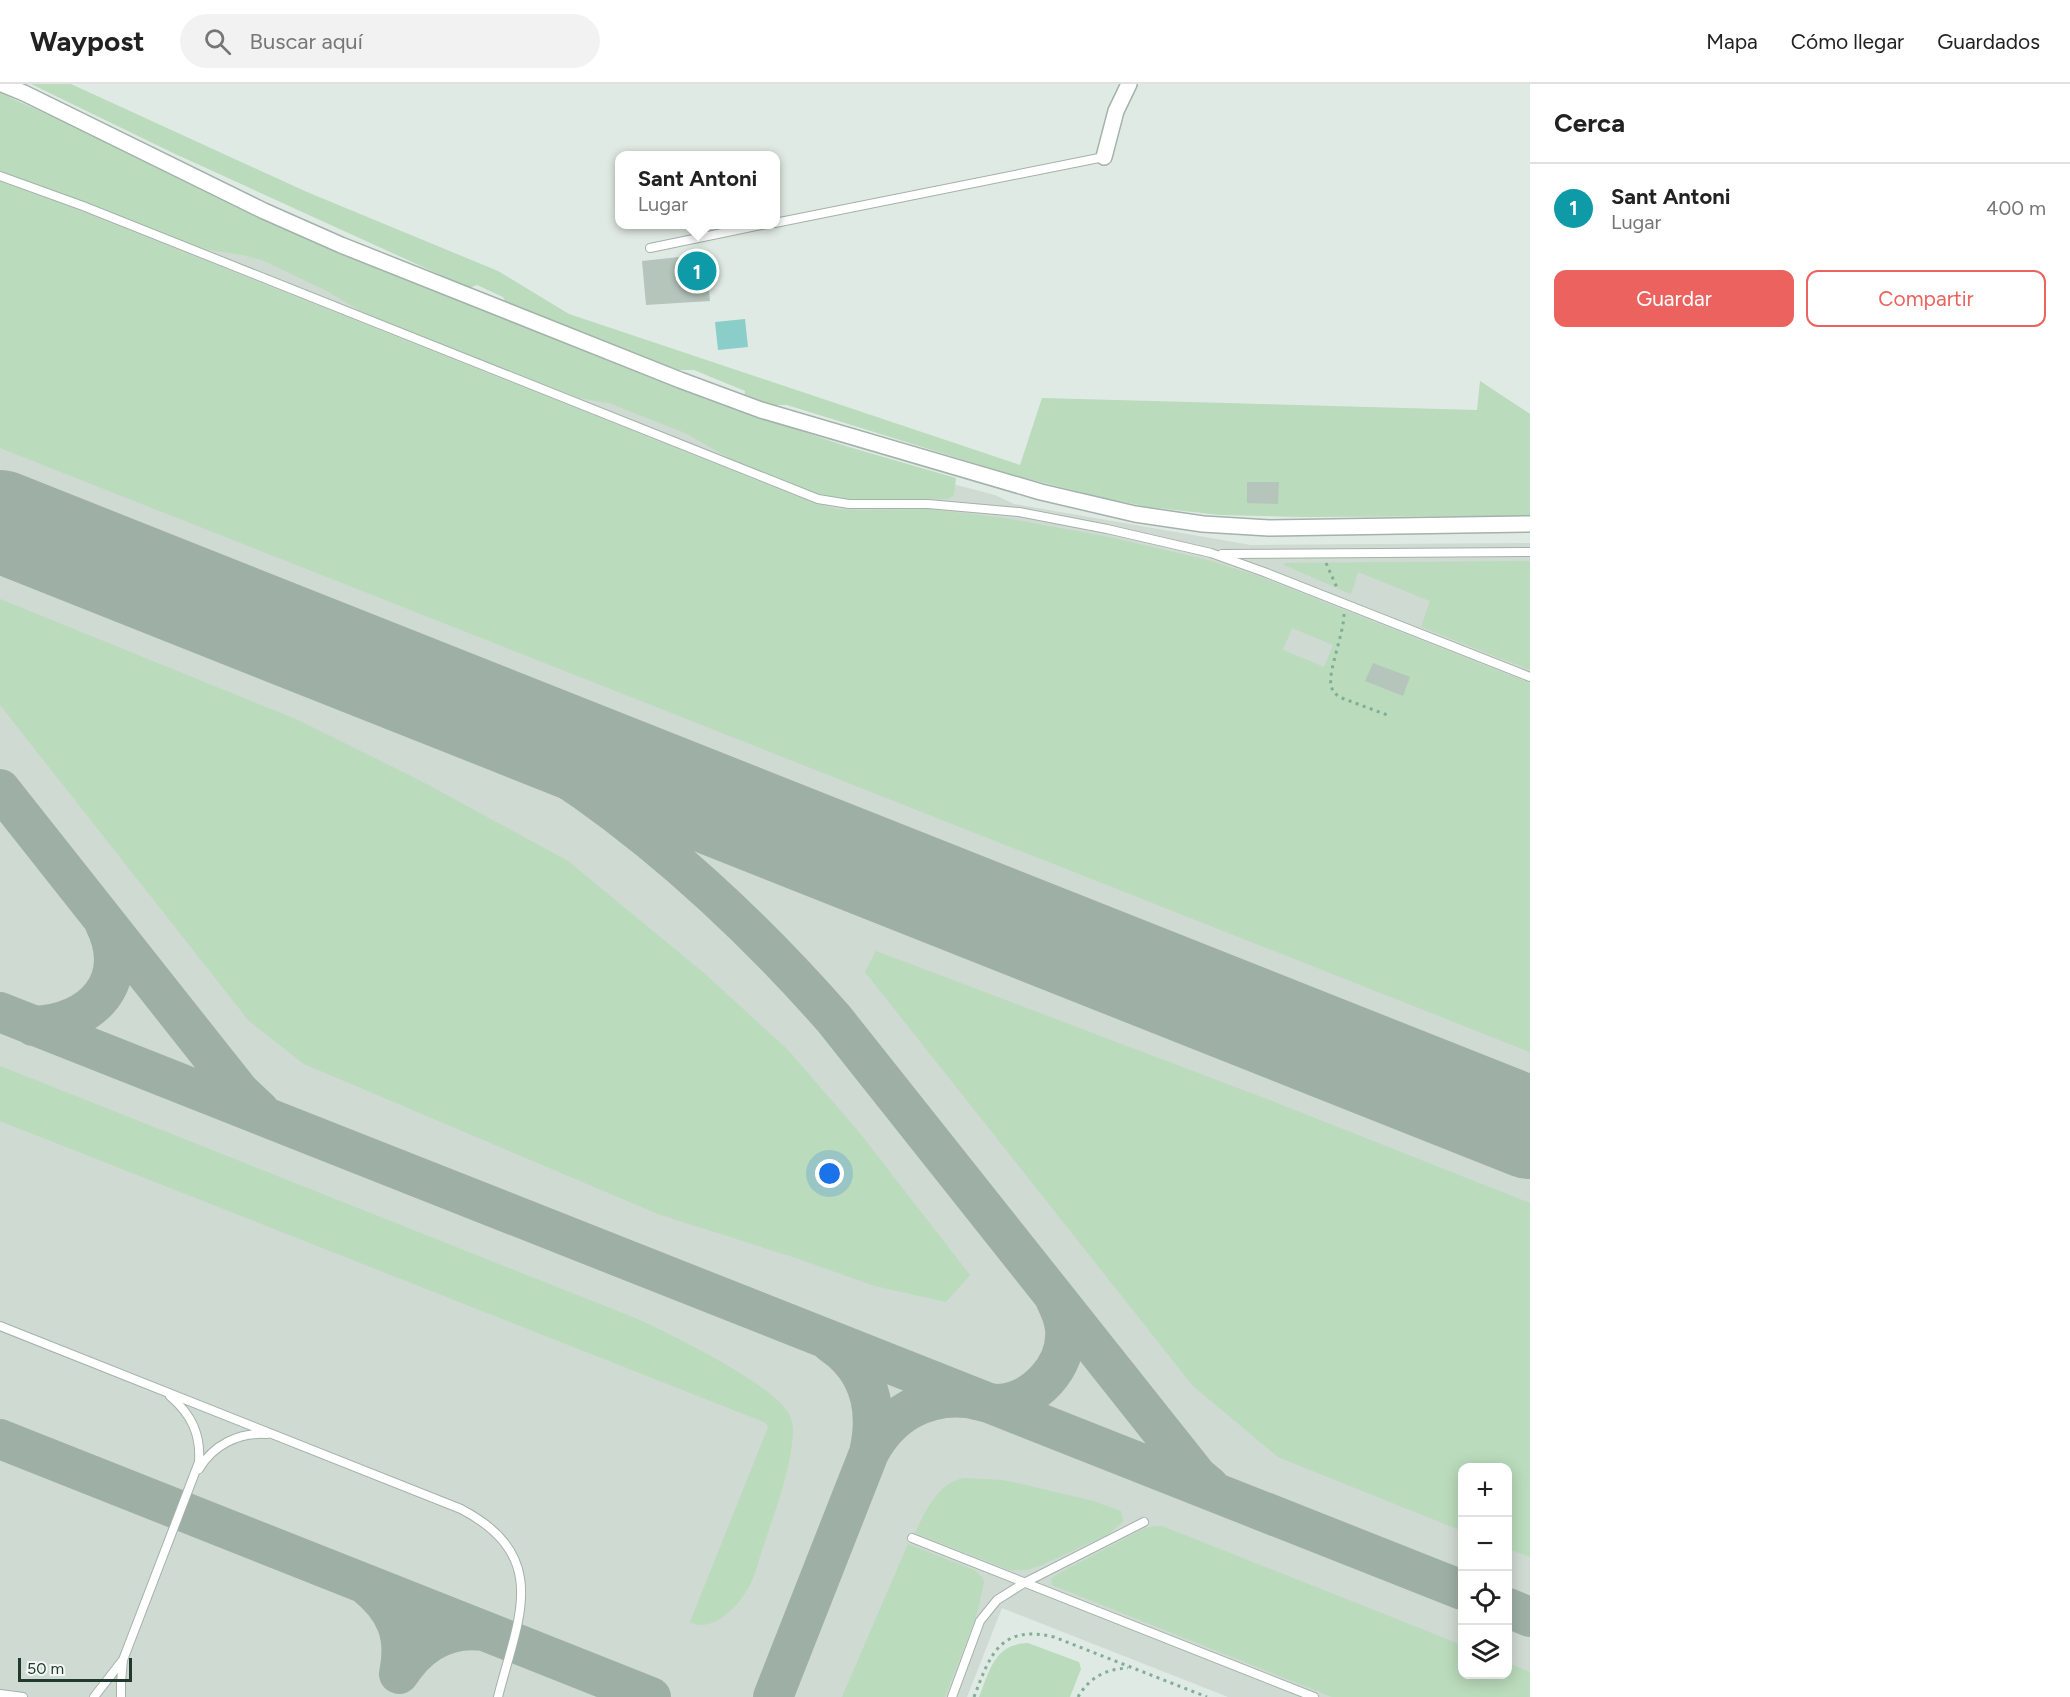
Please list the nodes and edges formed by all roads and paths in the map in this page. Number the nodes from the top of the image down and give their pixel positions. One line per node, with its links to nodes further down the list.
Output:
1 (2, 84): 8 (street)
2 (1129, 84): 3 (street)
3 (1104, 157): 5 (lane)
4 (0, 176): 10 (lane)
5 (780, 222)
6 (746, 229): 7 (lane)
7 (650, 248)
8 (1530, 524)
9 (1530, 552): 11 (lane)
10 (1211, 554): 11 (lane); 12 (lane)
11 (1322, 554): 12 (path)
12 (1343, 603): 13 (lane); 14 (path)
13 (1530, 677)
14 (1390, 716)
15 (0, 1326): 16 (lane)
16 (164, 1391): 17 (lane); 18 (lane)
17 (273, 1434): 18 (lane); 30 (lane)
18 (197, 1473): 22 (lane)
19 (1144, 1522): 21 (lane)
20 (912, 1538): 21 (lane)
21 (1024, 1583): 31 (lane); 35 (lane)
22 (123, 1660): 24 (lane); 29 (lane)
23 (1134, 1668): 32 (path); 33 (path); 34 (path)
24 (103, 1687): 27 (lane); 28 (lane)
25 (1, 1695): 26 (lane)
26 (23, 1697)
27 (87, 1697)
28 (94, 1697)
29 (122, 1697)
30 (498, 1697)
31 (952, 1697)
32 (974, 1697)
33 (1078, 1697)
34 (1208, 1697)
35 (1314, 1697)

